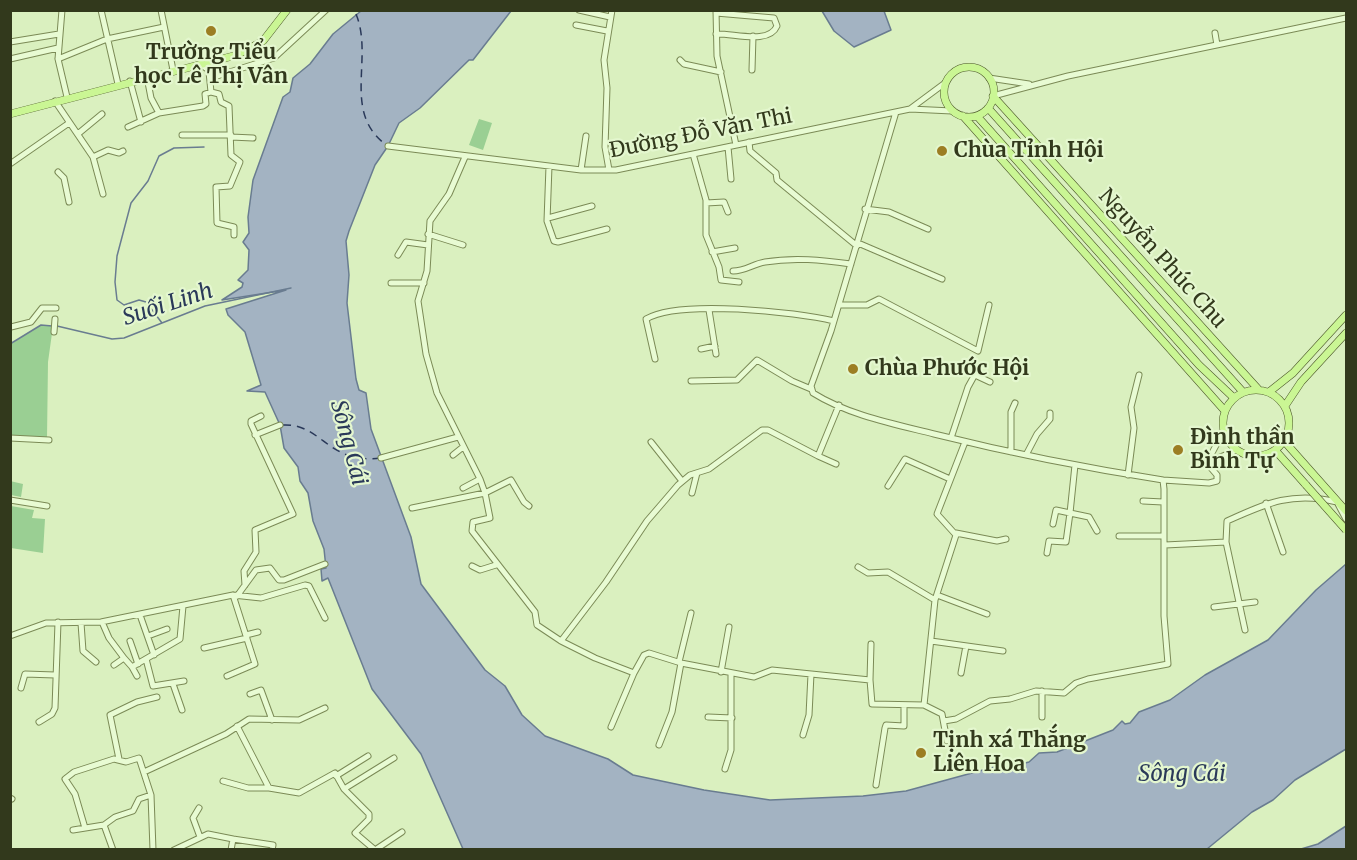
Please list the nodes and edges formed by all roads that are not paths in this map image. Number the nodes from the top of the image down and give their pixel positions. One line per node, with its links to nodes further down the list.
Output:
1 (62, 10): 14 (street)
2 (101, 10): 17 (street)
3 (160, 10): 11 (street)
4 (287, 10): 24 (main road)
5 (326, 10): 27 (street)
6 (579, 10): 8 (street)
7 (716, 12): 15 (street); 16 (street)
8 (611, 14): 12 (street)
9 (1347, 18): 19 (street)
10 (576, 25): 12 (street)
11 (164, 27): 17 (street); 25 (street)
12 (607, 31): 69 (street)
13 (1215, 33): 19 (street)
14 (59, 34): 18 (street); 20 (street)
15 (716, 34): 16 (street); 28 (street)
16 (753, 36): 26 (street)
17 (107, 39): 21 (street); 33 (street)
18 (10, 42)
19 (1217, 45): 34 (street)
20 (58, 48): 21 (street); 22 (street)
21 (58, 58): 37 (street)
22 (10, 59)
23 (680, 60): 28 (street)
24 (200, 64): 25 (main road); 27 (street)
25 (173, 70): 29 (main road)
26 (752, 70)
27 (209, 72): 35 (street)
28 (721, 72): 57 (street)
29 (147, 77): 31 (main road); 43 (street)
30 (989, 78): 32 (main road); 34 (street); 36 (main road)
31 (130, 81): 33 (main road); 48 (street)
32 (945, 83): 40 (street, Đường Đỗ Văn Thi); 41 (main road)
33 (118, 84): 37 (main road)
34 (1030, 85): 36 (street)
35 (212, 92): 43 (street); 53 (street)
36 (993, 96): 39 (main road); 113 (main road, Nguyễn Phúc Chu)
37 (67, 97): 38 (main road)
38 (55, 101): 44 (main road); 49 (street)
39 (988, 108): 47 (main road); 114 (main road, Nguyễn Phúc Chu)
40 (910, 109): 41 (street, Đường Đỗ Văn Thi); 42 (street, Đường Đỗ Văn Thi)
41 (952, 111): 46 (main road)
42 (896, 112): 56 (street, Đường Đỗ Văn Thi); 76 (street)
43 (159, 113): 48 (street)
44 (10, 114)
45 (102, 114): 51 (street)
46 (963, 116): 47 (main road); 120 (main road)
47 (976, 116): 116 (main road, Nguyễn Phúc Chu)
48 (141, 122): 50 (street)
49 (69, 123): 51 (street); 66 (street)
50 (128, 127)
51 (78, 134): 62 (street)
52 (182, 135): 53 (street)
53 (231, 136): 55 (street); 82 (street)
54 (586, 136): 64 (street)
55 (253, 138)
56 (749, 142): 57 (street, Đường Đỗ Văn Thi); 85 (street)
57 (736, 145): 59 (street, Đường Đỗ Văn Thi)
58 (388, 146): 63 (street, Đường Đỗ Văn Thi)
59 (728, 147): 61 (street, Đường Đỗ Văn Thi); 71 (street)
60 (123, 151): 62 (street)
61 (693, 154): 69 (street, Đường Đỗ Văn Thi); 74 (street)
62 (93, 157): 72 (street)
63 (465, 157): 67 (street, Đường Đỗ Văn Thi); 81 (street)
64 (582, 158): 65 (street); 68 (street)
65 (590, 160)
66 (11, 164)
67 (549, 166): 68 (street, Đường Đỗ Văn Thi); 78 (street)
68 (581, 170): 69 (street, Đường Đỗ Văn Thi)
69 (609, 170)
70 (58, 172): 73 (street)
71 (731, 179)
72 (103, 194)
73 (69, 202)
74 (706, 203): 77 (street); 87 (street)
75 (592, 206): 78 (street)
76 (866, 209): 80 (street); 85 (street)
77 (728, 212)
78 (548, 218): 79 (street)
79 (607, 229)
80 (928, 230)
81 (429, 234): 83 (street); 84 (street)
82 (234, 235)
83 (428, 245): 88 (street); 94 (street)
84 (463, 245)
85 (857, 245): 89 (street); 91 (street)
86 (735, 248): 87 (street)
87 (712, 252): 92 (street)
88 (398, 255)
89 (851, 264): 90 (street); 95 (street)
90 (733, 271)
91 (942, 279)
92 (739, 282)
93 (391, 283): 94 (street)
94 (424, 283): 126 (street)
95 (839, 305): 96 (street); 101 (street)
96 (989, 305)
97 (56, 308): 102 (street)
98 (709, 310): 101 (street); 105 (street); 108 (street)
99 (1347, 315): 115 (main road)
100 (55, 319): 103 (street)
101 (834, 321): 112 (street)
102 (11, 327)
103 (54, 332)
104 (1347, 333): 119 (main road)
105 (715, 346): 106 (street); 107 (street)
106 (701, 349)
107 (716, 354)
108 (655, 359)
109 (1138, 375): 145 (street)
110 (691, 381): 112 (street)
111 (990, 382): 128 (street)
112 (811, 389): 118 (street)
113 (1258, 390): 114 (main road); 115 (main road)
114 (1243, 392): 116 (main road)
115 (1269, 392): 119 (main road)
116 (1234, 398): 120 (main road)
117 (1015, 403): 136 (street)
118 (838, 405): 128 (street); 139 (street)
119 (1285, 406): 130 (main road)
120 (1225, 411): 124 (main road)
121 (1050, 412): 138 (street)
122 (261, 416): 125 (street)
123 (280, 425): 125 (street)
124 (1224, 430): 134 (main road); 141 (street)
125 (255, 435): 179 (street)
126 (458, 437): 133 (street); 140 (street)
127 (10, 438): 129 (street)
128 (951, 438): 132 (street)
129 (49, 440)
130 (1284, 441): 135 (main road); 161 (main road)
131 (651, 442): 149 (street)
132 (965, 442): 136 (street); 147 (street)
133 (463, 447): 137 (street); 146 (street)
134 (1237, 450): 135 (main road); 141 (street)
135 (1275, 450): 165 (main road, bridge)
136 (1011, 452): 138 (street)
137 (453, 455)
138 (1026, 455): 143 (street)
139 (818, 456): 142 (street); 144 (street)
140 (381, 458)
141 (1211, 461): 148 (street)
142 (836, 464)
143 (1075, 465): 145 (street); 162 (street)
144 (698, 473): 149 (street); 153 (street)
145 (1128, 475): 148 (street)
146 (480, 479): 151 (street); 152 (street)
147 (950, 479): 150 (street); 167 (street)
148 (1163, 480): 156 (street)
149 (682, 481): 201 (street)
150 (888, 486)
151 (463, 488)
152 (485, 493): 159 (street); 160 (street); 176 (street)
153 (692, 493)
154 (10, 500): 158 (street)
155 (1143, 501): 156 (street)
156 (1163, 502): 169 (street)
157 (1266, 503): 163 (street); 171 (street); 173 (street)
158 (47, 506)
159 (529, 506)
160 (412, 508)
161 (1347, 511)
162 (1070, 513): 164 (street); 166 (street); 174 (street)
163 (1347, 519)
164 (1053, 524)
165 (1347, 530)
166 (1097, 531)
167 (956, 533): 170 (street); 181 (street)
168 (1119, 536): 169 (street)
169 (1164, 536): 172 (street)
170 (1006, 539)
171 (1226, 542): 172 (street); 182 (street)
172 (1165, 545): 226 (street)
173 (1283, 552)
174 (1047, 553)
175 (325, 564): 179 (street)
176 (496, 565): 177 (street); 201 (street)
177 (472, 566)
178 (858, 567): 181 (street)
179 (245, 585): 180 (street)
180 (235, 596): 184 (street); 189 (street); 199 (street)
181 (936, 597): 187 (street); 202 (street)
182 (1238, 602): 183 (street); 185 (street); 195 (street)
183 (1255, 602)
184 (183, 606): 188 (street); 207 (street)
185 (1215, 607)
186 (691, 613): 211 (street)
187 (987, 614)
188 (140, 615): 191 (street); 198 (street)
189 (325, 618)
190 (58, 622): 192 (street); 197 (street); 218 (street)
191 (102, 622): 192 (street); 208 (street)
192 (81, 623): 210 (street)
193 (729, 627): 214 (street)
194 (167, 629): 198 (street)
195 (1245, 630)
196 (258, 632): 199 (street)
197 (10, 636)
198 (148, 636): 207 (street)
199 (246, 637): 205 (street); 221 (street)
200 (130, 641): 213 (street)
201 (561, 641): 215 (street)
202 (931, 641): 204 (street); 230 (street)
203 (871, 644): 222 (street)
204 (966, 646): 206 (street); 216 (street)
205 (204, 648)
206 (1003, 651)
207 (154, 655): 209 (street)
208 (124, 658): 212 (street); 213 (street)
209 (146, 659): 213 (street); 224 (street)
210 (96, 662)
211 (680, 663): 214 (street); 215 (street); 243 (street)
212 (114, 665)
213 (135, 665): 220 (street)
214 (721, 672): 217 (street)
215 (634, 673): 240 (street)
216 (961, 673)
217 (731, 674): 219 (street); 235 (street)
218 (55, 675): 225 (street); 238 (street)
219 (811, 675): 222 (street); 241 (street)
220 (137, 676)
221 (227, 676)
222 (870, 680): 229 (street)
223 (184, 681): 224 (street)
224 (173, 684): 232 (street)
225 (21, 688)
226 (1042, 691): 234 (street); 237 (street)
227 (250, 694): 236 (street)
228 (157, 697): 245 (street)
229 (904, 705): 230 (street); 251 (street)
230 (924, 705): 237 (street)
231 (325, 708): 236 (street)
232 (182, 710)
233 (708, 717): 235 (street)
234 (1042, 717)
235 (732, 718): 247 (street)
236 (272, 720): 239 (street)
237 (944, 721): 242 (street)
238 (39, 722)
239 (237, 726): 248 (street); 252 (street)
240 (611, 727)
241 (803, 735)
242 (947, 741)
243 (659, 745)
244 (368, 756): 249 (street)
245 (120, 759): 248 (street); 257 (street)
246 (394, 759): 253 (street)
247 (725, 769)
248 (144, 772): 254 (street)
249 (336, 776): 252 (street); 253 (street)
250 (223, 781): 252 (street)
251 (876, 785)
252 (268, 788)
253 (344, 789): 267 (street)
254 (151, 795): 256 (street); 263 (street)
255 (199, 808): 260 (street)
256 (104, 825): 257 (street); 262 (street)
257 (85, 828): 258 (street)
258 (74, 830)
259 (402, 832): 267 (street)
260 (200, 837): 261 (street); 264 (street)
261 (233, 839): 265 (street); 266 (street)
262 (113, 849)
263 (153, 849)
264 (174, 849)
265 (231, 849)
266 (272, 849)
267 (375, 849)

